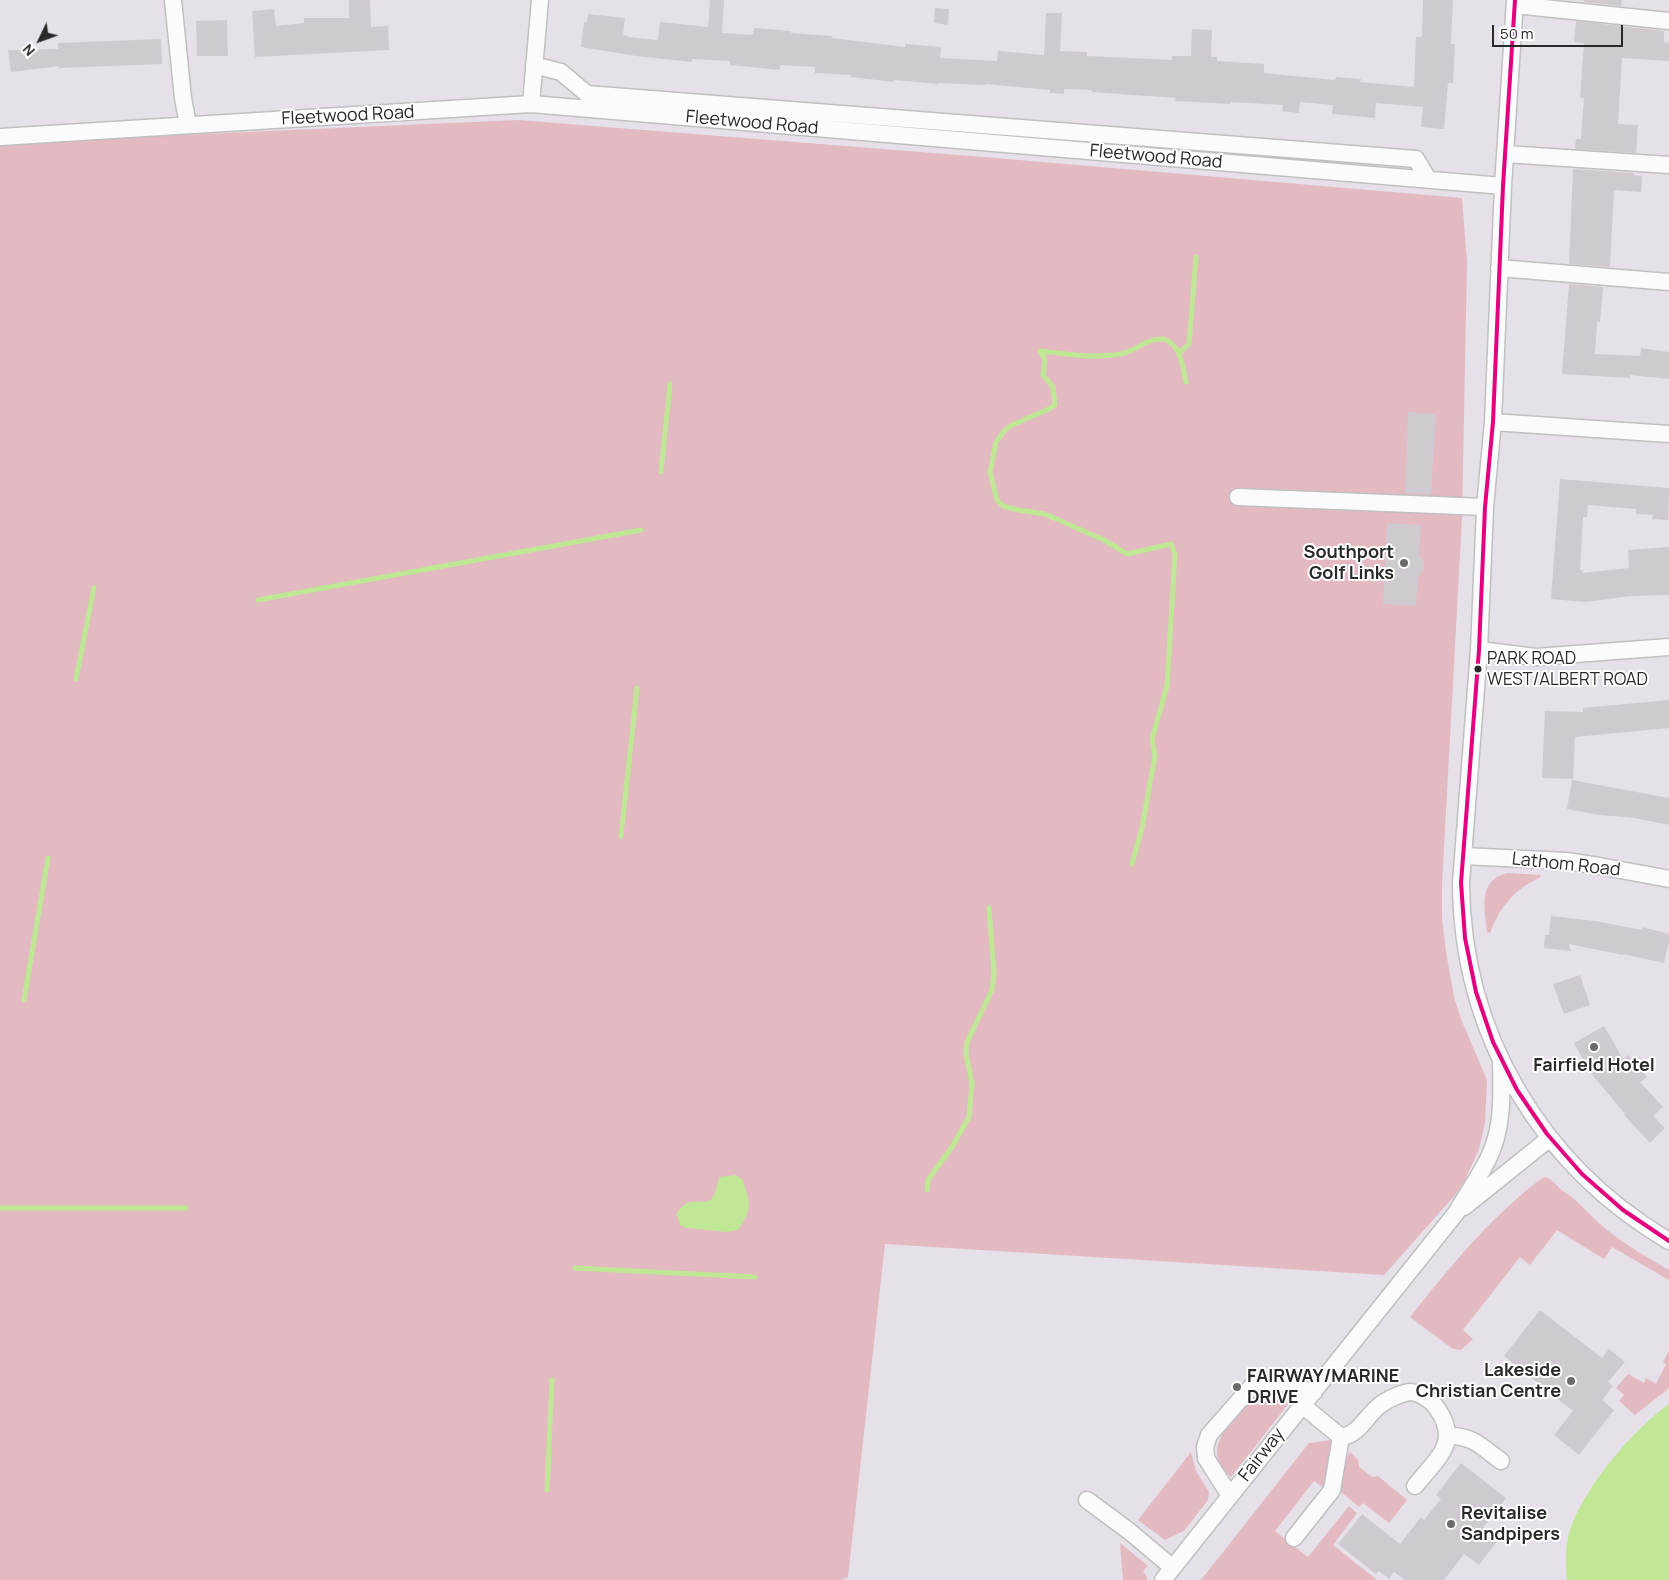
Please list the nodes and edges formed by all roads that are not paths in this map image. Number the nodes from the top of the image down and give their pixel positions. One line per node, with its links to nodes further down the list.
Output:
1 (173, 0): 7 (street)
2 (540, 0): 5 (street)
3 (1515, 3): 4 (street); 9 (street)
4 (1669, 20)
5 (534, 65): 6 (street); 11 (street)
6 (531, 104): 7 (street, Fleetwood Road); 11 (street, Fleetwood Road)
7 (188, 125): 8 (street, Fleetwood Road)
8 (0, 137)
9 (1506, 154): 10 (street); 12 (street)
10 (1669, 165)
11 (1428, 179): 12 (street, Fleetwood Road)
12 (1503, 186): 13 (street)
13 (1499, 268): 14 (street); 15 (street)
14 (1669, 282)
15 (1493, 422): 16 (street); 18 (street)
16 (1669, 434)
17 (1238, 497): 18 (street)
18 (1486, 507): 20 (street)
19 (1669, 647): 20 (street)
20 (1479, 650): 21 (street)
21 (1463, 856): 22 (street, Lathom Road); 23 (street)
22 (1669, 880)
23 (1501, 1061): 24 (street); 25 (street, Fairway)
24 (1550, 1138): 25 (street, Fairway); 26 (street)
25 (1456, 1213): 27 (street, Fairway)
26 (1669, 1241)
27 (1314, 1392): 28 (street, Fairway); 33 (street)
28 (1302, 1405): 30 (street); 33 (street, Fairway)
29 (1448, 1436): 30 (street); 31 (street); 32 (street)
30 (1342, 1437): 35 (street)
31 (1501, 1461)
32 (1415, 1486)
33 (1230, 1496): 36 (street, Fairway)
34 (1087, 1500): 36 (street)
35 (1294, 1538)
36 (1174, 1566): 37 (street, Fairway)
37 (1163, 1580)

